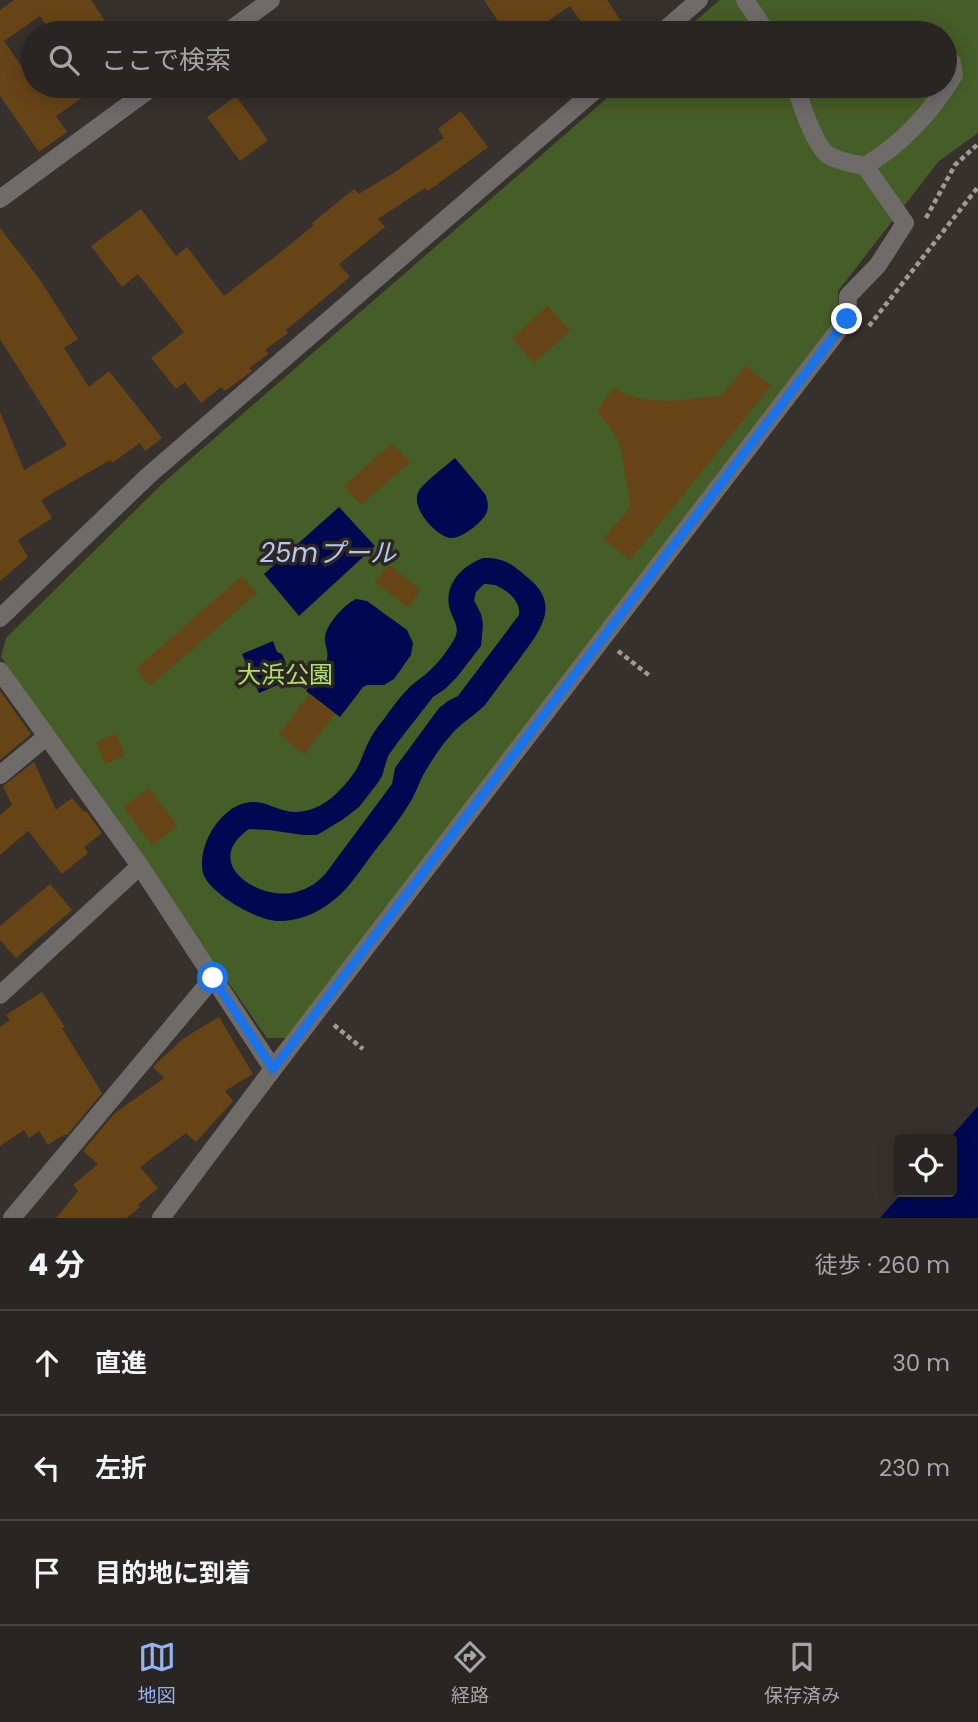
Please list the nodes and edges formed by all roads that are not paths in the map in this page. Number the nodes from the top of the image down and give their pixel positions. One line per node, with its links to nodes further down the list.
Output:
1 (271, 0): 4 (street)
2 (699, 0): 5 (street)
3 (746, 0): 6 (street)
4 (242, 21)
5 (675, 21)
6 (759, 21)
7 (138, 98): 12 (street)
8 (586, 98): 13 (street)
9 (800, 98): 11 (street)
10 (939, 98): 11 (street)
11 (865, 166): 20 (street)
12 (0, 199)
13 (0, 618)
14 (0, 671): 15 (street)
15 (46, 737): 16 (street); 17 (street)
16 (0, 775)
17 (140, 866): 18 (street); 19 (street)
18 (213, 978): 20 (street); 21 (street)
19 (0, 995)
20 (273, 1069): 22 (street)
21 (12, 1218)
22 (161, 1218)

